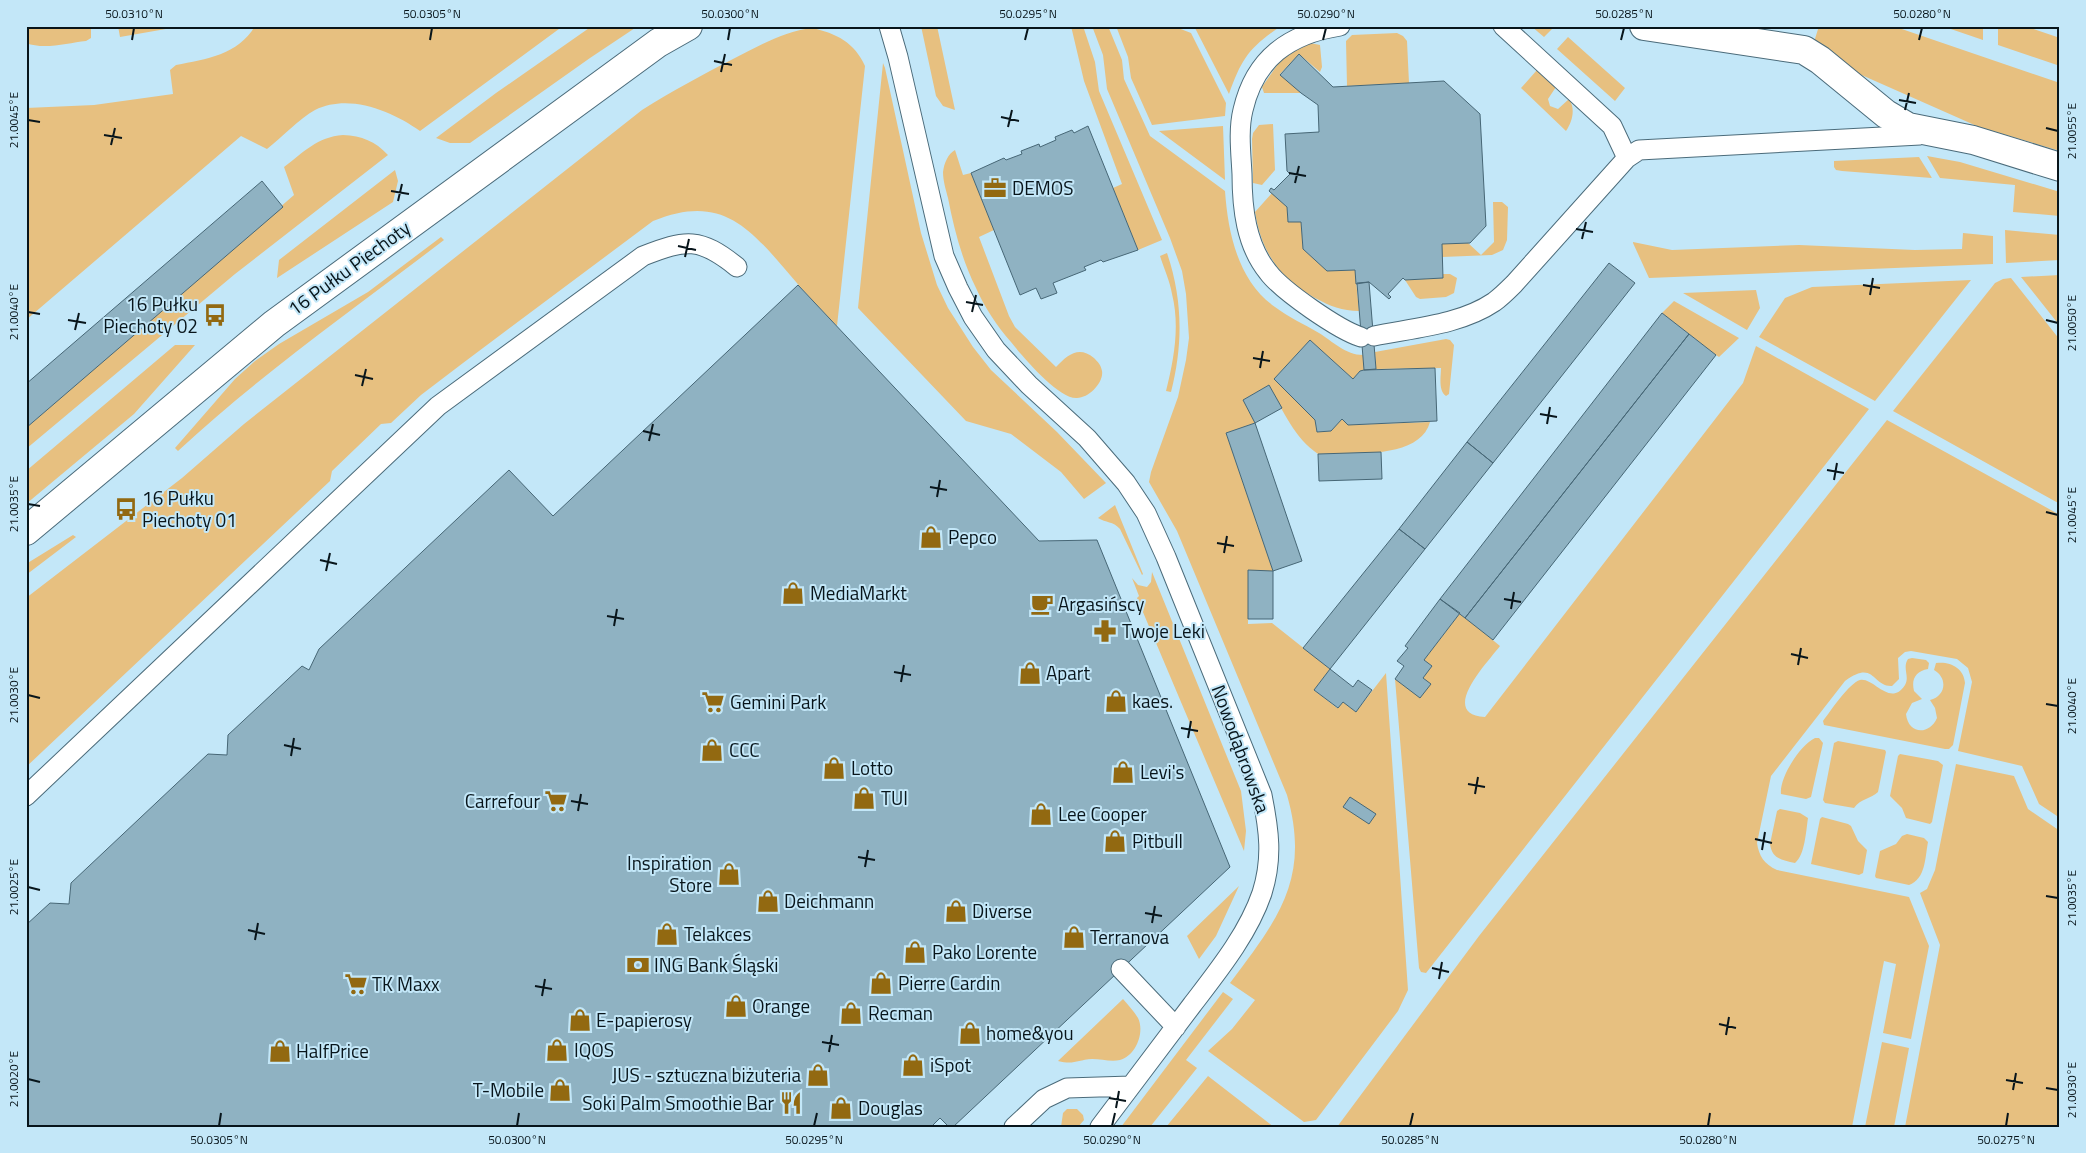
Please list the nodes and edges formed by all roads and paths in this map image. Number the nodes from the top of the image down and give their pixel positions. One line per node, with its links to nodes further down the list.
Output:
1 (688, 26): 10 (street, 16 Pułku Piechoty)
2 (889, 26): 13 (lane, Nowodąbrowska)
3 (1340, 26): 7 (lane)
4 (1503, 26): 7 (lane)
5 (1644, 26): 6 (street)
6 (1941, 134): 7 (lane); 8 (street)
7 (1627, 158)
8 (2060, 168)
9 (737, 266): 11 (lane)
10 (26, 531)
11 (26, 796)
12 (1121, 969): 13 (lane)
13 (1176, 1027): 14 (lane, Nowodąbrowska)
14 (1131, 1086): 15 (lane); 16 (lane, Nowodąbrowska)
15 (1014, 1127)
16 (1100, 1127)

